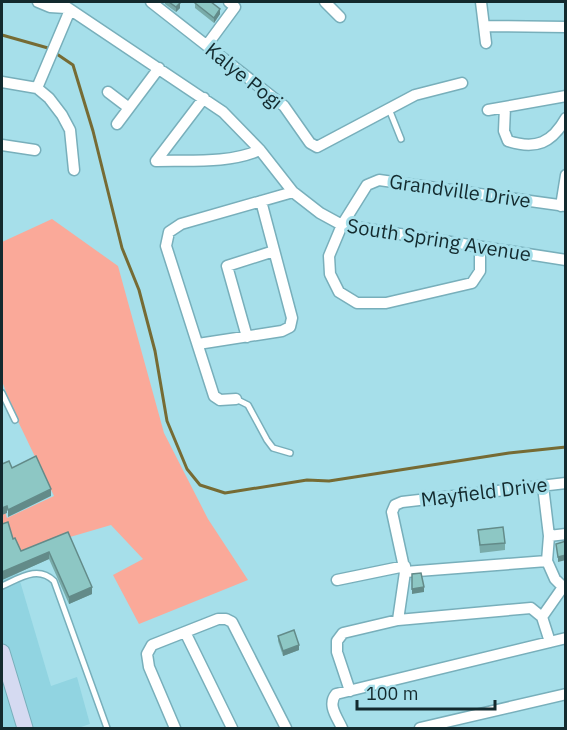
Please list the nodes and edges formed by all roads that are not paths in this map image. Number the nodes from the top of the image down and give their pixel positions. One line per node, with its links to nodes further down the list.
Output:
1 (38, 2): 6 (street, South Spring Avenue)
2 (151, 2): 11 (street, Kalye Pogi)
3 (229, 2): 11 (street)
4 (325, 2): 7 (street)
5 (481, 2): 8 (street)
6 (65, 6): 12 (street, South Spring Avenue); 15 (street)
7 (340, 17)
8 (484, 26): 9 (street); 10 (street)
9 (566, 27)
10 (486, 43)
11 (207, 45): 21 (street, Kalye Pogi)
12 (159, 68): 17 (street, South Spring Avenue); 20 (street)
13 (2, 82): 15 (street)
14 (462, 83): 21 (street, Kalye Pogi)
15 (37, 88): 29 (street)
16 (108, 92): 20 (street)
17 (204, 98): 28 (street, South Spring Avenue); 28 (street)
18 (565, 100): 19 (street)
19 (504, 107): 22 (street); 23 (street)
20 (129, 108): 24 (street)
21 (388, 108): 25 (lane)
22 (488, 110)
23 (566, 118)
24 (117, 124)
25 (401, 139)
26 (2, 145): 27 (street)
27 (35, 150)
28 (260, 150): 31 (street, South Spring Avenue)
29 (74, 170)
30 (566, 175): 33 (street)
31 (293, 192): 32 (street); 34 (street, South Spring Avenue)
32 (261, 201): 36 (street); 39 (street)
33 (563, 206): 34 (street, Grandville Drive)
34 (342, 225): 35 (street, South Spring Avenue); 35 (street, Grandville Drive)
35 (480, 248): 37 (street, South Spring Avenue)
36 (274, 251): 38 (street); 38 (street)
37 (566, 260)
38 (247, 337): 39 (street)
39 (198, 344): 41 (street)
40 (2, 393): 42 (lane)
41 (236, 399): 43 (lane)
42 (15, 420)
43 (290, 453)
44 (566, 483): 45 (street, Mayfield Drive)
45 (543, 486): 47 (street); 49 (street, Mayfield Drive)
46 (566, 534): 47 (street)
47 (549, 536): 48 (street)
48 (547, 561): 49 (street); 52 (street)
49 (405, 569): 50 (street); 54 (street)
50 (337, 580)
51 (2, 586): 62 (lane)
52 (564, 586): 53 (street)
53 (542, 617): 54 (street); 57 (street)
54 (398, 620): 59 (street)
55 (185, 632): 63 (street); 64 (street); 65 (street)
56 (566, 638): 57 (street)
57 (550, 642): 59 (street)
58 (2, 652): 61 (main road)
59 (351, 691): 66 (street)
60 (566, 694): 67 (street)
61 (25, 729)
62 (107, 729)
63 (175, 729)
64 (232, 729)
65 (286, 729)
66 (342, 729)
67 (420, 729)

